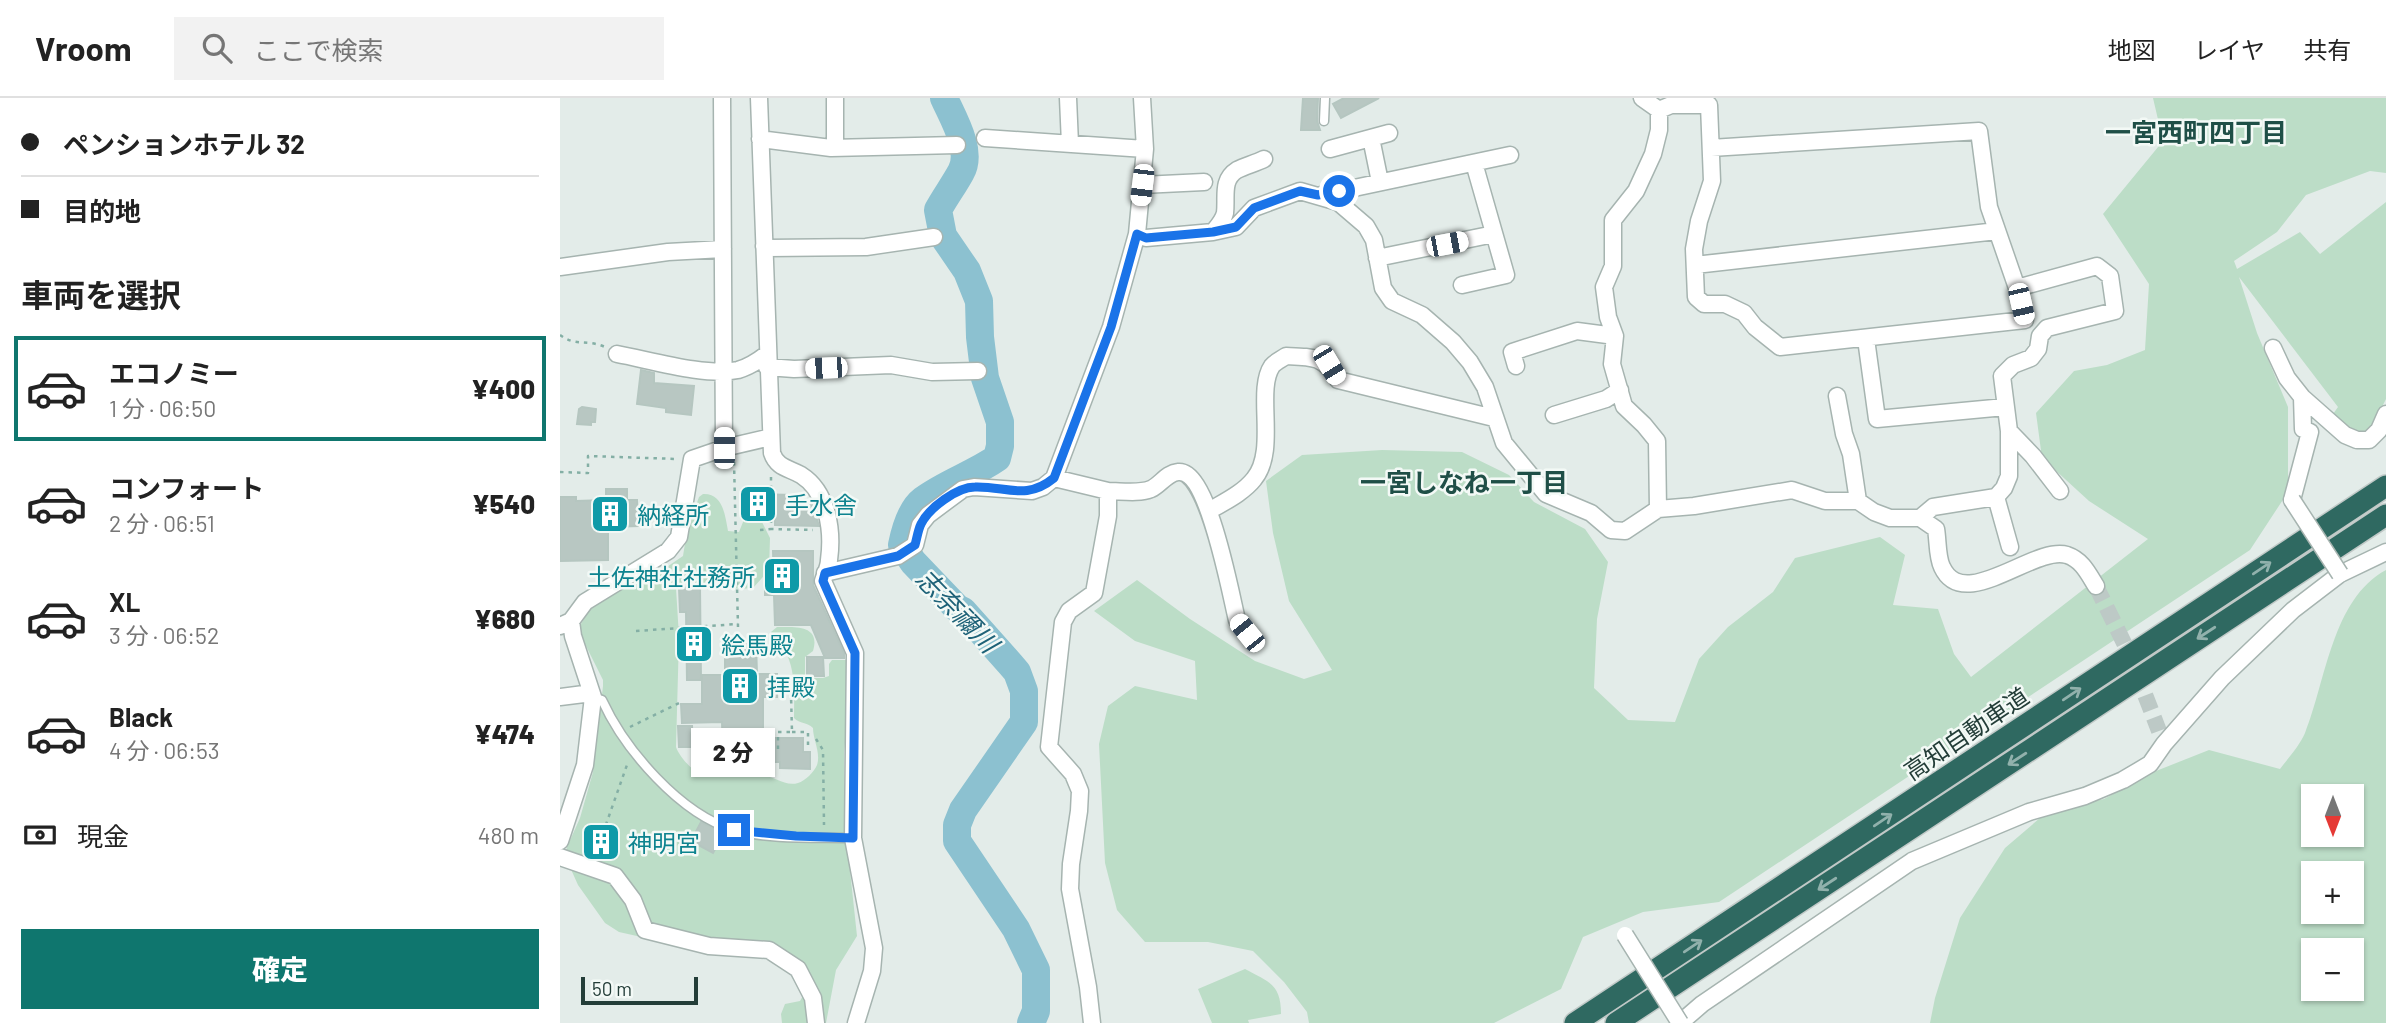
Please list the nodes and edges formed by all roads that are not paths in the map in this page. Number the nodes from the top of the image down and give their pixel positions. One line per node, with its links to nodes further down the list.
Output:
1 (722, 98): 33 (street)
2 (759, 98): 13 (street)
3 (835, 98): 16 (street)
4 (1068, 98): 14 (street)
5 (1142, 98): 18 (street)
6 (1325, 98): 9 (lane)
7 (1642, 98): 8 (street)
8 (1668, 104): 17 (street); 39 (street)
9 (1324, 121)
10 (1389, 133): 12 (street)
11 (985, 138): 14 (street)
12 (1371, 138): 19 (street); 24 (street)
13 (760, 139): 16 (street); 32 (street)
14 (1070, 144): 18 (street)
15 (957, 145): 16 (street)
16 (835, 148)
17 (1711, 148): 27 (street); 35 (street)
18 (1145, 149): 25 (street)
19 (1330, 149)
20 (1510, 155): 22 (street)
21 (1264, 159): 28 (street)
22 (1474, 163): 24 (street); 30 (street)
23 (1204, 182): 25 (street)
24 (1380, 182): 26 (street)
25 (1142, 185): 29 (street)
26 (1318, 195): 28 (street); 34 (street)
27 (1997, 231): 35 (street); 38 (street)
28 (1213, 232): 29 (street)
29 (1137, 234): 57 (street)
30 (1501, 235): 34 (street); 37 (street)
31 (934, 237): 32 (street)
32 (764, 246): 43 (street)
33 (723, 249): 36 (street); 45 (street)
34 (1377, 258): 53 (street)
35 (1695, 265): 40 (street)
36 (560, 267)
37 (1462, 285)
38 (2017, 288): 40 (street); 50 (street)
39 (1615, 336): 44 (street); 47 (street)
40 (1866, 339): 50 (street)
41 (2273, 348): 49 (street)
42 (617, 354): 45 (street)
43 (767, 361): 45 (street); 46 (street); 55 (street)
44 (1516, 366)
45 (724, 371): 56 (street)
46 (978, 371)
47 (1620, 390): 52 (street); 63 (street)
48 (1837, 396): 62 (street)
49 (2302, 397): 51 (street); 70 (street, bridge)
50 (2005, 407): 54 (street)
51 (2386, 414)
52 (1554, 415)
53 (1494, 418): 63 (street); 64 (street)
54 (2009, 431): 60 (street); 61 (street)
55 (771, 437): 56 (street); 69 (street)
56 (724, 448): 72 (street)
57 (1054, 478): 59 (street); 69 (street)
58 (2386, 486): 83 (highway, 高知自動車道, one-way to 58)
59 (1108, 491): 64 (street); 82 (street)
60 (2060, 491)
61 (1996, 497): 66 (street); 67 (street)
62 (1858, 501): 63 (street); 66 (street)
63 (1658, 509)
64 (1209, 511): 73 (street)
65 (2386, 514): 84 (highway, 高知自動車道, one-way to 84)
66 (1920, 518): 71 (street)
67 (2010, 547)
68 (2386, 552): 70 (street)
69 (825, 573): 76 (street)
70 (2340, 574): 85 (street)
71 (2096, 586)
72 (566, 623): 75 (street)
73 (1247, 633)
74 (560, 697): 75 (street)
75 (593, 697): 76 (lane); 77 (street)
76 (853, 838): 81 (street)
77 (560, 841)
78 (560, 857): 80 (street)
79 (1625, 935): 85 (street, bridge)
80 (816, 1023)
81 (856, 1023)
82 (1093, 1023)
83 (1574, 1023)
84 (1616, 1023)
85 (1680, 1023)

